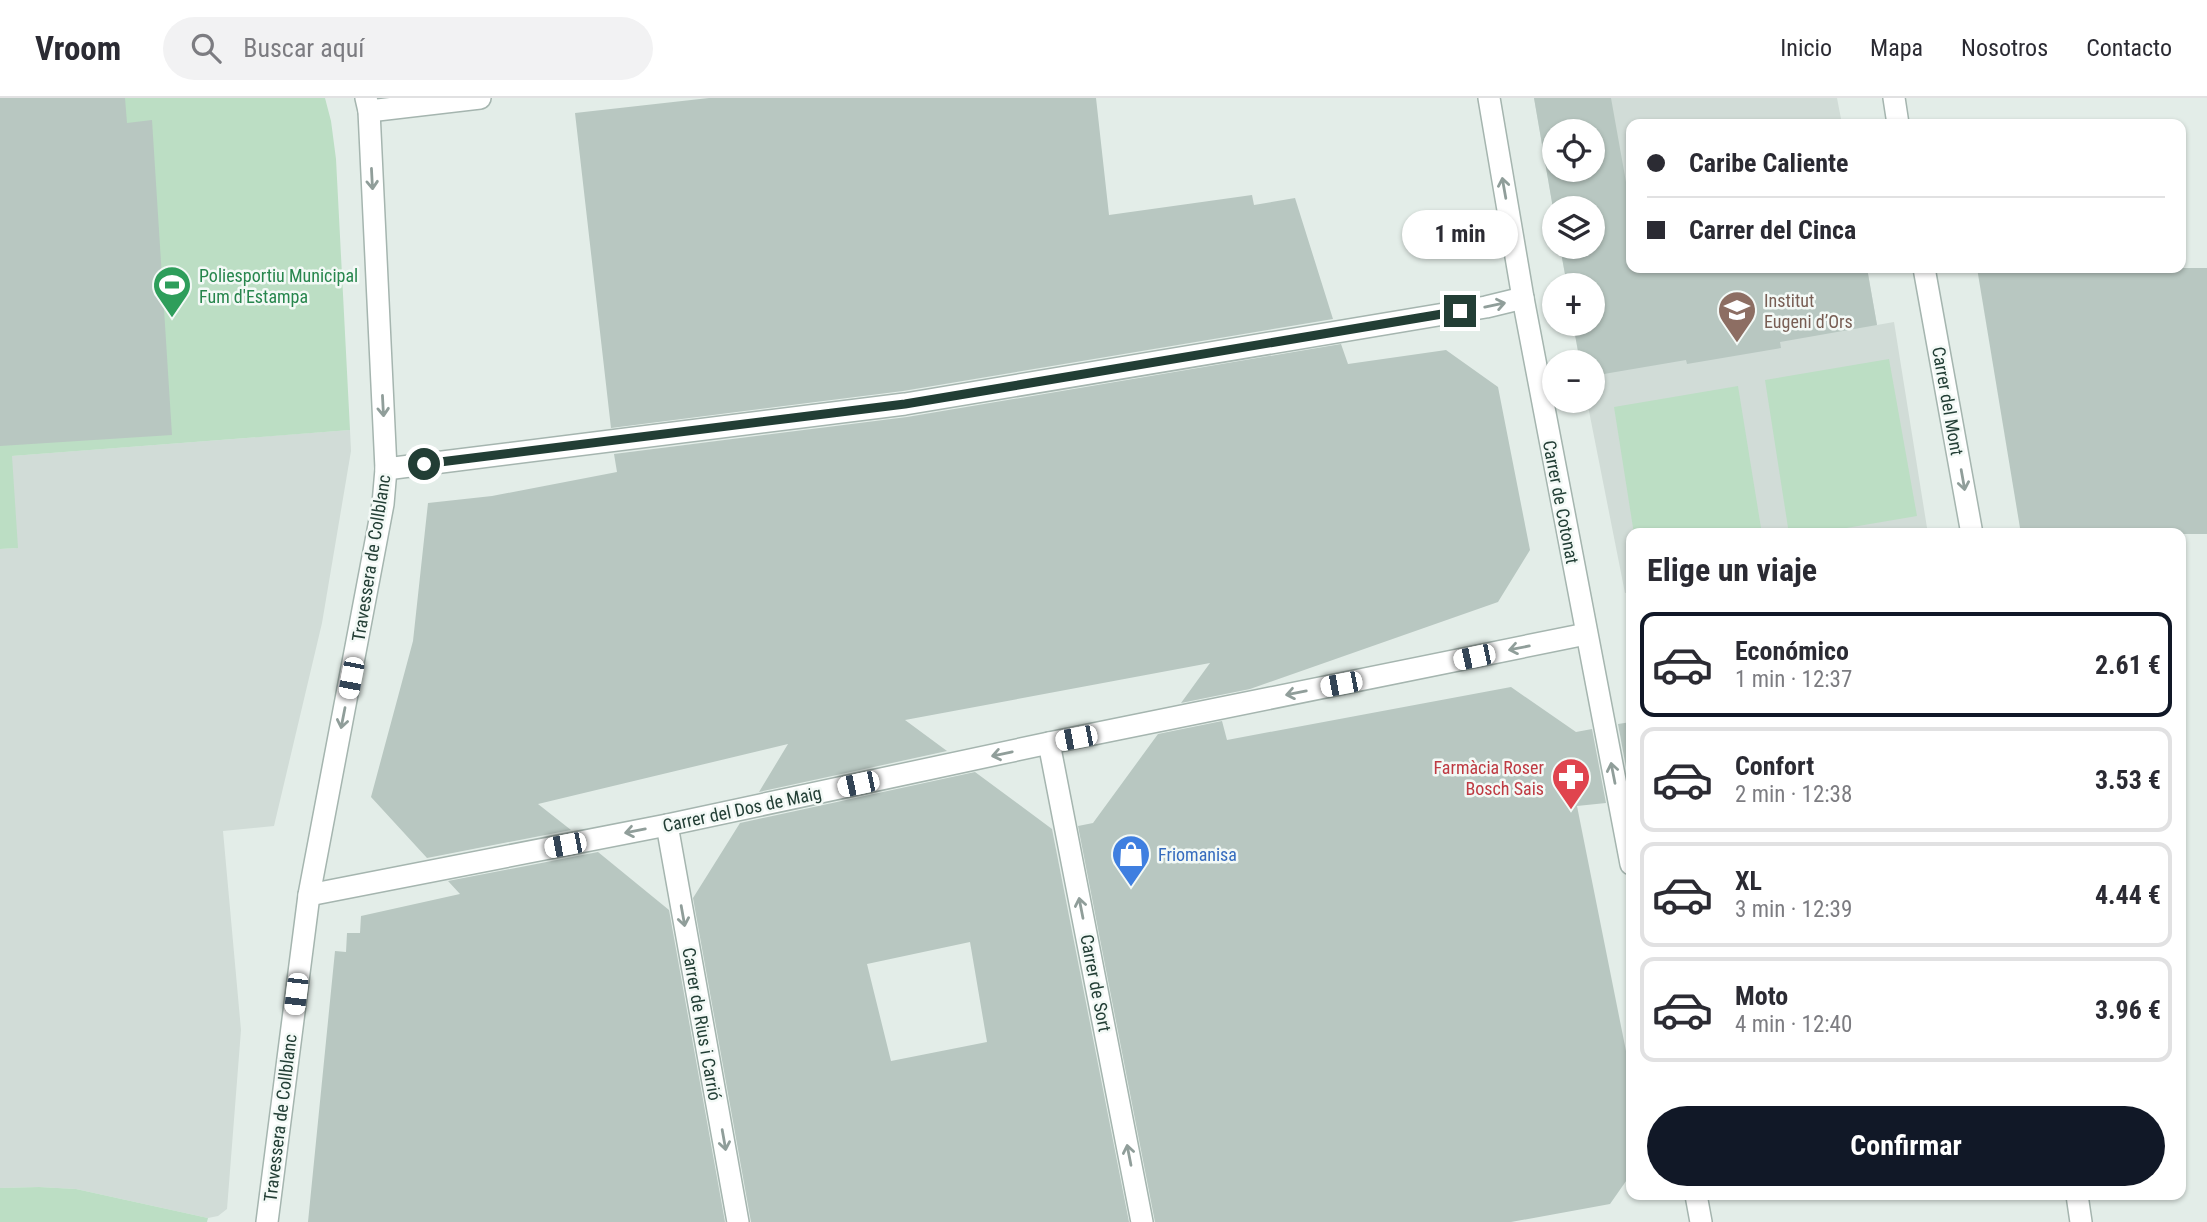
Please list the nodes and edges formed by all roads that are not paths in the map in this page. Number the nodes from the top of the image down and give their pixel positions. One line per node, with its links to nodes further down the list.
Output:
1 (480, 98): 4 (street)
2 (1489, 98): 7 (street, Carrer de Cotonat, one-way to 2)
3 (1894, 98): 5 (street)
4 (368, 104): 8 (street, Travessera de Collblanc, one-way to 8)
5 (1897, 119)
6 (1925, 273): 9 (street, Carrer del Mont, one-way to 9)
7 (1523, 298): 8 (street, one-way to 7); 10 (street, Carrer de Cotonat)
8 (386, 469): 14 (street, Travessera de Collblanc, one-way to 14)
9 (1971, 528)
10 (1586, 634): 11 (street, Carrer del Dos de Maig, one-way to 11); 13 (street, Carrer de Cotonat, one-way to 10)
11 (1049, 743): 12 (street, Carrer del Dos de Maig, one-way to 12); 19 (street, Carrer de Sort, one-way to 11)
12 (667, 825): 14 (street, Carrer del Dos de Maig, one-way to 14); 18 (street, Carrer de Rius i Carrió, one-way to 18)
13 (1626, 838)
14 (309, 895): 17 (street, Travessera de Collblanc)
15 (1697, 1200): 20 (street)
16 (2078, 1200): 21 (street)
17 (267, 1222)
18 (738, 1222)
19 (1142, 1222)
20 (1701, 1222)
21 (2081, 1222)

